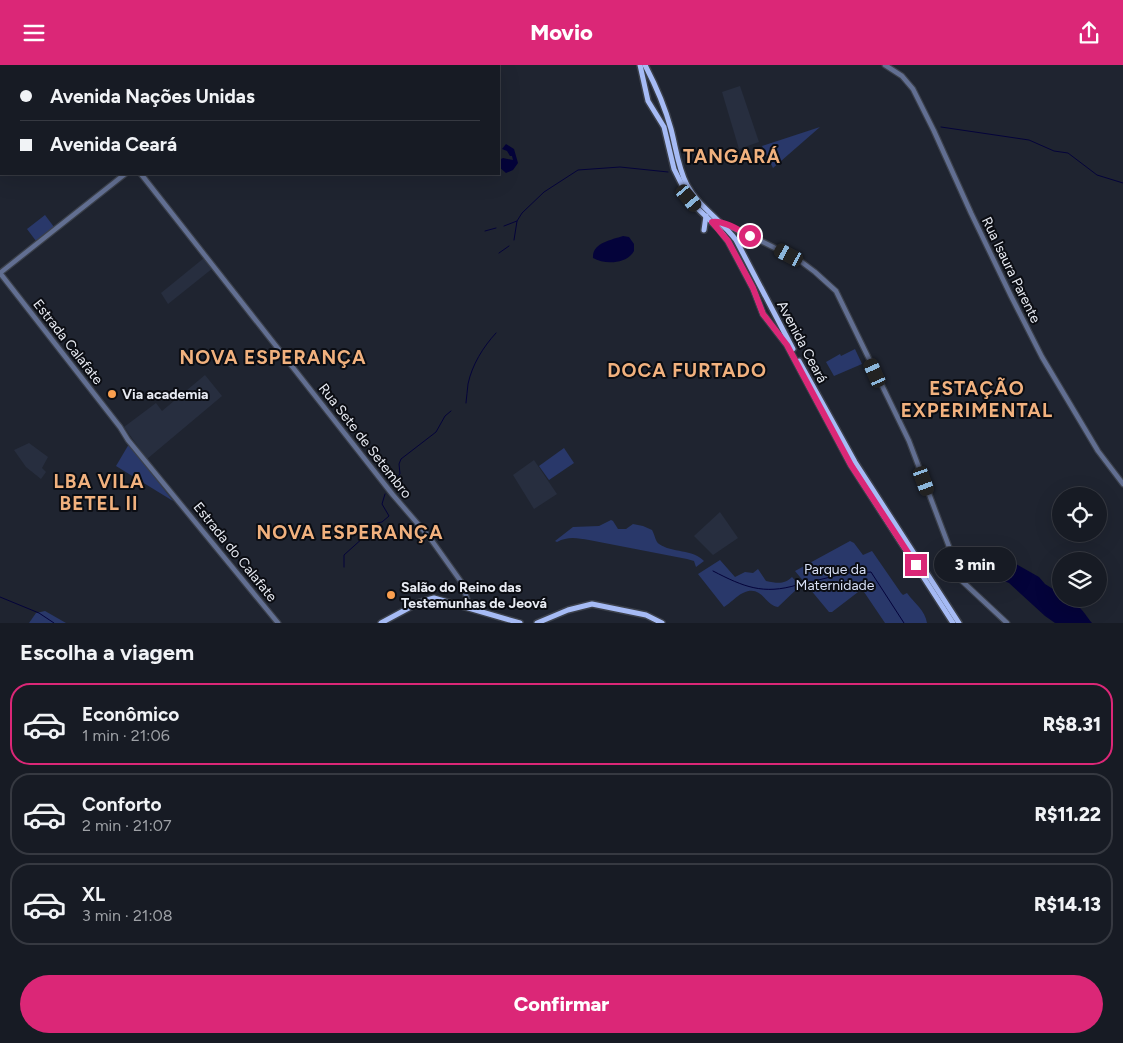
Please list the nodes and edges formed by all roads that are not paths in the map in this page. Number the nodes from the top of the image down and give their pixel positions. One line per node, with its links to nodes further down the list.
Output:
1 (640, 65): 5 (main road, Avenida Ceará)
2 (645, 65): 4 (main road, Avenida Ceará)
3 (885, 65): 17 (street, Rua Isaura Parente)
4 (658, 92): 5 (main road); 6 (main road, Avenida Ceará)
5 (647, 94): 7 (main road, Avenida Ceará)
6 (664, 107): 7 (main road); 11 (main road, Avenida Ceará)
7 (654, 111): 10 (main road, Avenida Ceará)
8 (124, 175): 12 (street)
9 (142, 175): 19 (street, Rua Sete de Setembro)
10 (706, 216): 11 (main road, Avenida Ceará); 11 (main road)
11 (716, 224): 13 (main road, Avenida Ceará); 14 (main road, Avenida Ceará); 27 (street)
12 (0, 273): 18 (street, Estrada Calafate)
13 (757, 300): 14 (main road); 16 (main road, Avenida Ceará)
14 (768, 301): 15 (main road, Avenida Ceará)
15 (774, 312): 16 (main road); 26 (main road, Avenida Ceará)
16 (766, 318): 25 (main road, Avenida Ceará)
17 (1123, 484)
18 (174, 495): 20 (street, Estrada do Calafate)
19 (470, 608): 21 (main road); 22 (main road)
20 (278, 623)
21 (381, 623)
22 (520, 623)
23 (538, 623): 24 (main road)
24 (662, 623)
25 (953, 623)
26 (959, 623)
27 (1007, 623)

